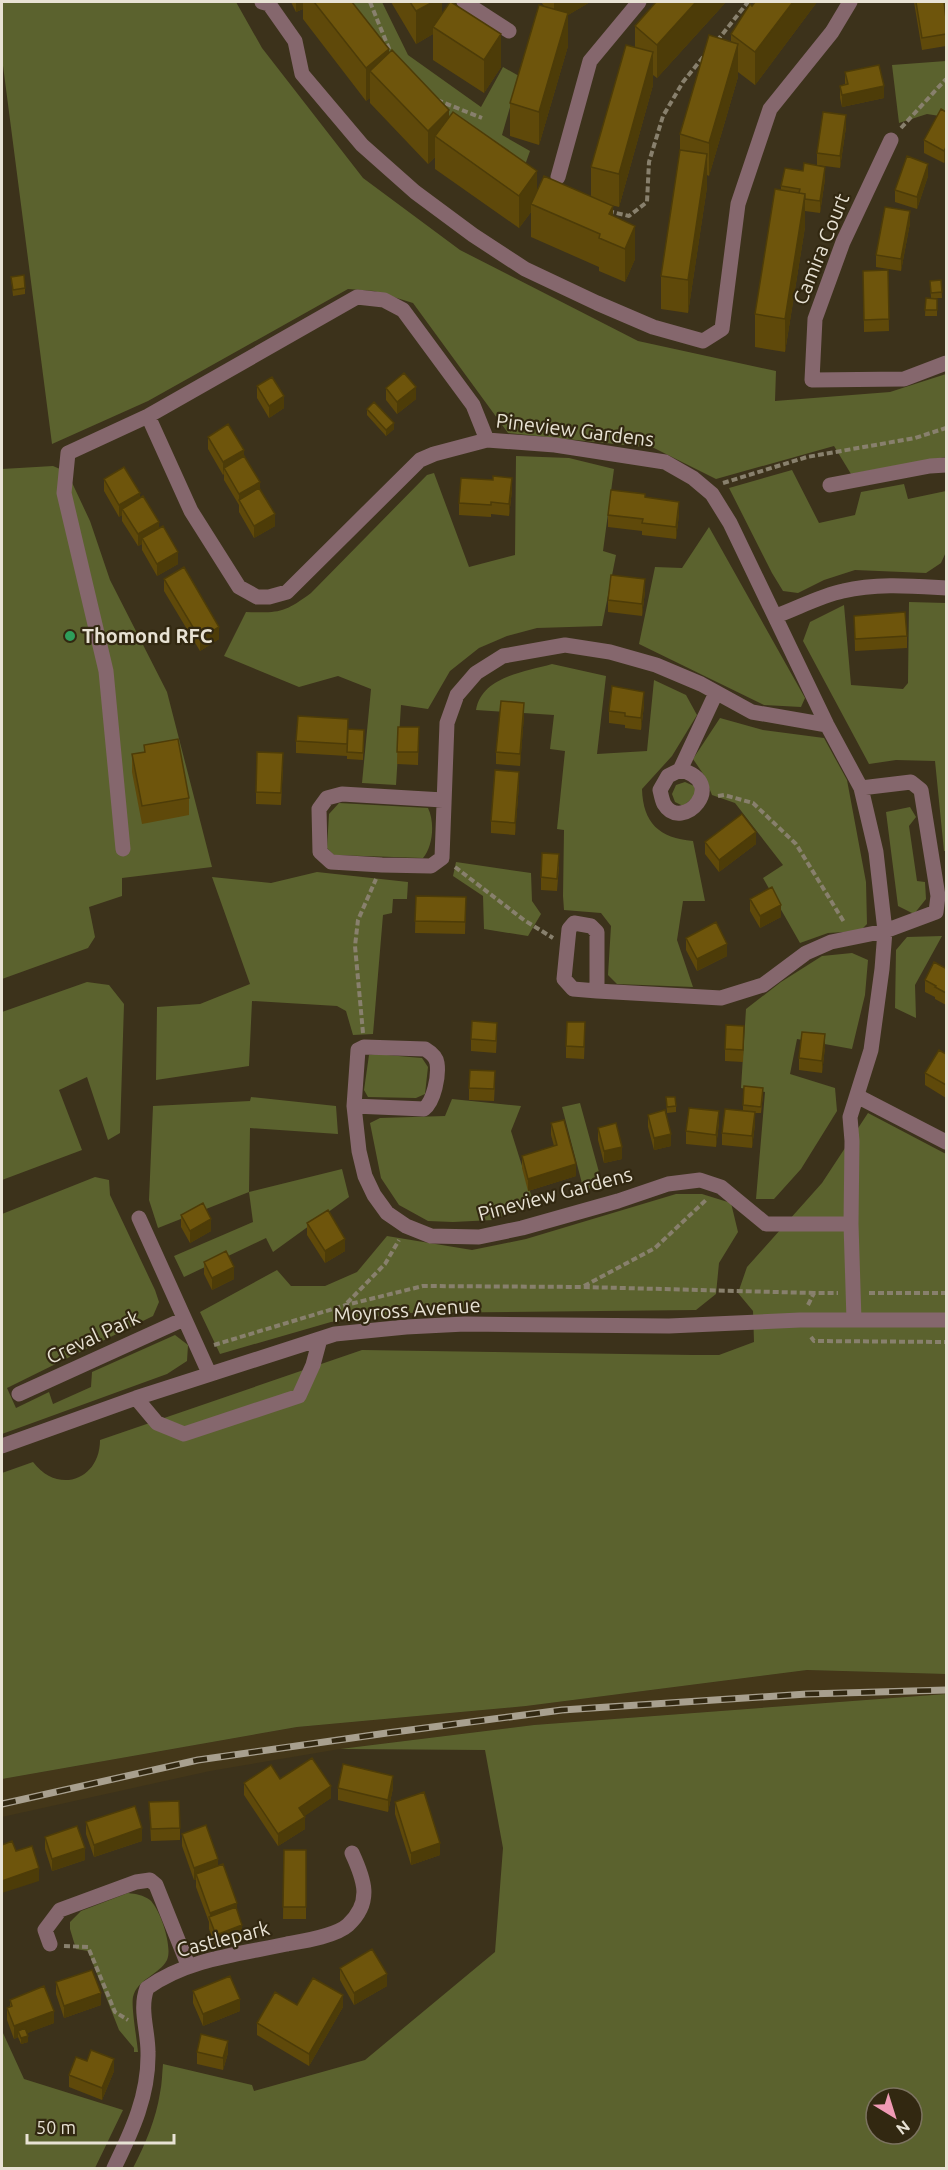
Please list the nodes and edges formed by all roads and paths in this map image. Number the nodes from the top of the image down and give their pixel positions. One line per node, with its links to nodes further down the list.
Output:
1 (262, 2): 6 (street)
2 (370, 2): 10 (path)
3 (464, 2): 7 (street)
4 (639, 2): 15 (street)
5 (748, 2): 8 (path)
6 (850, 2)
7 (509, 31)
8 (716, 43)
9 (709, 51): 16 (path)
10 (394, 61)
11 (946, 79): 14 (path)
12 (430, 97): 13 (path)
13 (482, 118)
14 (891, 140): 17 (street, Camira Court)
15 (558, 177)
16 (600, 209)
17 (946, 363)
18 (148, 416): 20 (street); 20 (street, Pineview Gardens); 32 (street)
19 (946, 428): 23 (path)
20 (487, 440): 23 (street, Pineview Gardens)
21 (946, 465): 22 (street)
22 (830, 485)
23 (712, 494): 25 (street, Pineview Gardens)
24 (946, 588): 25 (street)
25 (777, 616): 27 (street, Pineview Gardens)
26 (716, 693): 27 (street); 28 (street); 31 (street)
27 (827, 725): 29 (street, Pineview Gardens)
28 (680, 770): 30 (street); 30 (street)
29 (861, 788): 35 (street); 36 (street, Pineview Gardens)
30 (702, 797): 37 (path)
31 (443, 800): 33 (street); 34 (street)
32 (123, 849)
33 (442, 858): 34 (street); 38 (path)
34 (382, 865): 40 (path)
35 (941, 915): 36 (street)
36 (885, 931): 37 (street); 41 (street, Pineview Gardens)
37 (852, 938): 39 (street)
38 (567, 946): 39 (street); 39 (street)
39 (597, 992)
40 (364, 1047): 42 (street, Pineview Gardens); 42 (street)
41 (857, 1096): 43 (street); 46 (street, Pineview Gardens)
42 (354, 1106): 47 (street, Pineview Gardens)
43 (946, 1142)
44 (721, 1186): 46 (street); 47 (street, Pineview Gardens); 48 (path)
45 (139, 1218): 51 (street)
46 (851, 1224): 53 (street)
47 (406, 1226): 50 (path)
48 (584, 1287): 49 (path); 50 (path)
49 (814, 1293)
50 (346, 1305): 57 (path)
51 (184, 1319): 57 (street); 59 (street, Creval Park)
52 (801, 1320): 53 (street, Moyross Avenue); 55 (street, Moyross Avenue); 56 (path)
53 (854, 1320): 54 (street, Moyross Avenue)
54 (946, 1320)
55 (320, 1339): 58 (street, Moyross Avenue); 60 (street)
56 (946, 1342)
57 (198, 1349): 58 (street)
58 (209, 1373): 60 (street, Moyross Avenue)
59 (19, 1394)
60 (136, 1398): 61 (street, Moyross Avenue)
61 (2, 1446)
62 (352, 1853): 64 (street, Castlepark)
63 (50, 1944): 64 (street); 65 (path)
64 (188, 1965): 65 (street, Castlepark)
65 (146, 2032): 66 (street, Castlepark)
66 (114, 2169)

